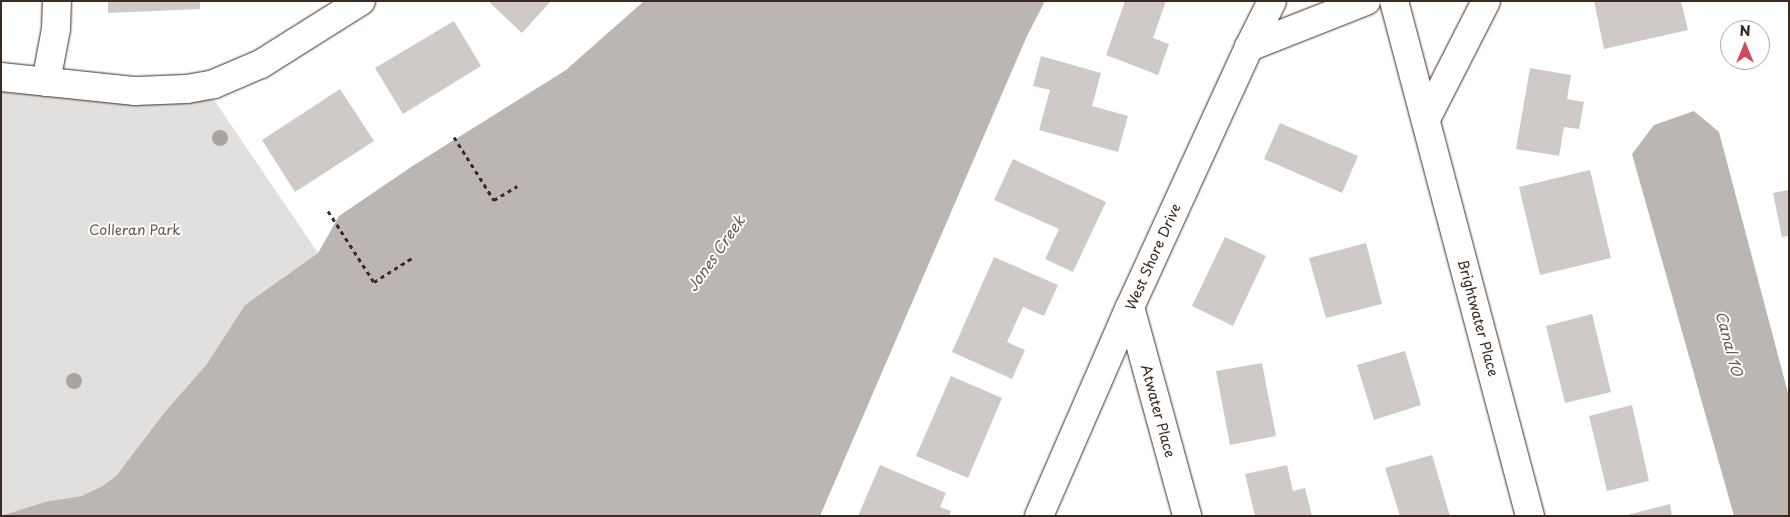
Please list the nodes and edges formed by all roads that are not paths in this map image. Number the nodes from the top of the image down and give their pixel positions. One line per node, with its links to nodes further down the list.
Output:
1 (57, 1): 9 (street)
2 (361, 1): 9 (street)
3 (1272, 1): 7 (street, West Shore Drive)
4 (1366, 1): 7 (street)
5 (1394, 1): 10 (street, Brightwater Place)
6 (1486, 1): 10 (street)
7 (1248, 47): 11 (street, West Shore Drive)
8 (1, 77): 9 (street)
9 (46, 82)
10 (1426, 119): 14 (street, Brightwater Place)
11 (1130, 307): 12 (street, West Shore Drive); 13 (street, Atwater Place)
12 (1039, 516)
13 (1187, 516)
14 (1530, 516)

